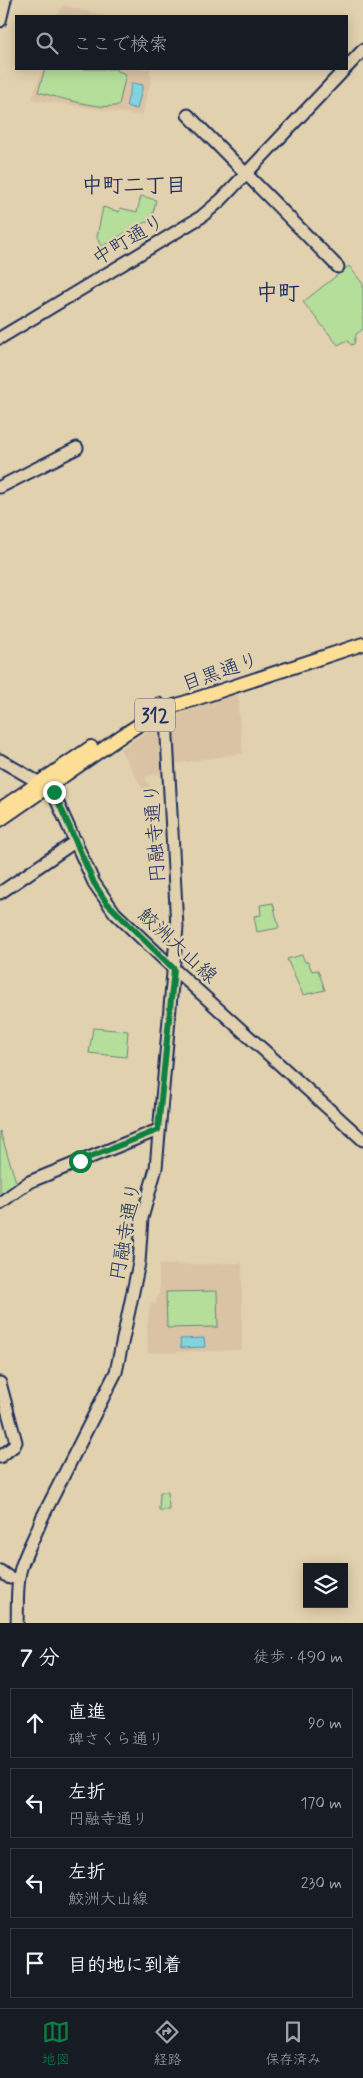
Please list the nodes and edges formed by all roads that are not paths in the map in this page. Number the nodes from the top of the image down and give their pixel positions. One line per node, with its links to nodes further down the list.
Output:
1 (5, 0): 2 (street)
2 (0, 21)
3 (363, 50): 4 (street, 中町通り)
4 (348, 66)
5 (344, 70): 7 (street, 中町通り)
6 (188, 115): 7 (street)
7 (246, 173): 8 (street); 9 (street, 中町通り)
8 (338, 267)
9 (2, 333)
10 (77, 448): 11 (street)
11 (0, 487)
12 (363, 635): 14 (main road, 目黒通り / 312)
13 (363, 644): 14 (main road, 目黒通り / 312)
14 (161, 707): 16 (main road, 目黒通り / 312); 21 (street, 円融寺通り)
15 (0, 760): 16 (street)
16 (44, 784): 17 (main road, 目黒通り / 312); 18 (main road, 目黒通り / 312); 19 (street, 鮫洲大山線)
17 (0, 809)
18 (0, 820)
19 (76, 841): 20 (street); 21 (street, 鮫洲大山線)
20 (0, 893)
21 (174, 969): 22 (street, 円融寺通り); 23 (street, 鮫洲大山線)
22 (158, 1130): 24 (street); 29 (street, 円融寺通り)
23 (363, 1140)
24 (0, 1203)
25 (0, 1383): 26 (street)
26 (0, 1457)
27 (0, 1570): 28 (street)
28 (10, 1578)
29 (17, 1623)

